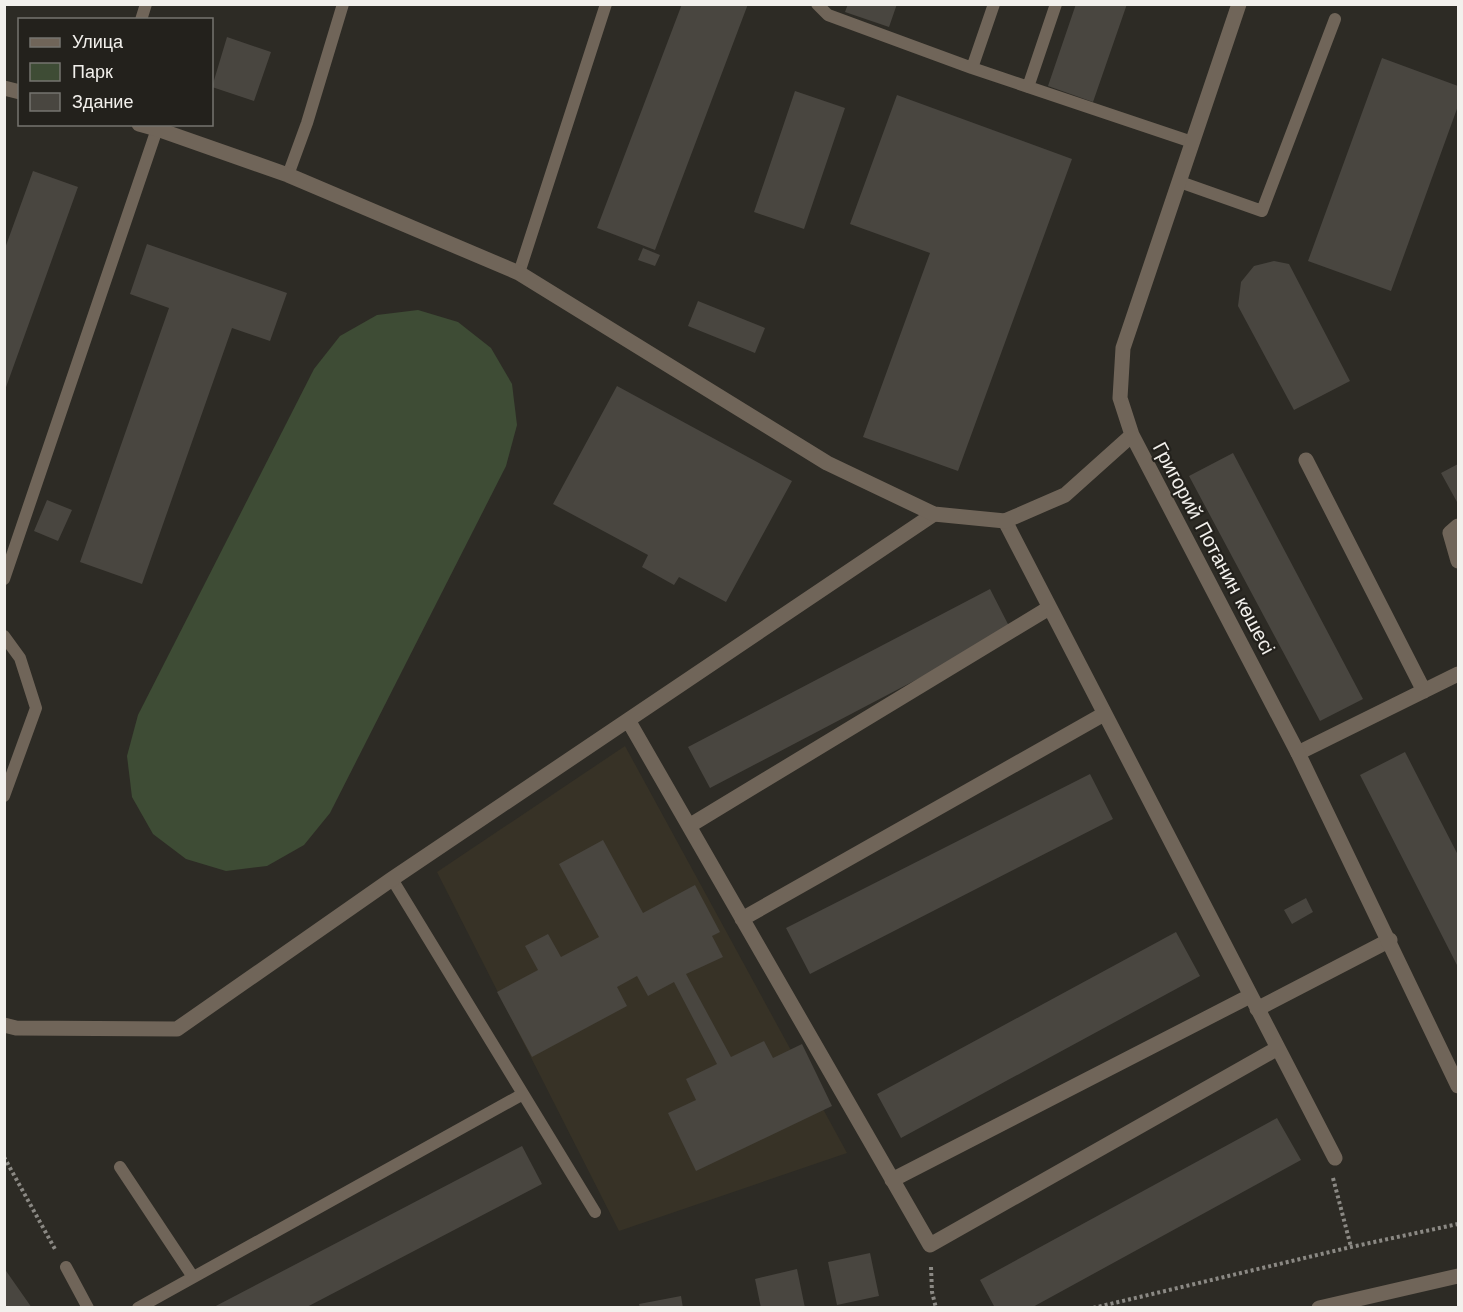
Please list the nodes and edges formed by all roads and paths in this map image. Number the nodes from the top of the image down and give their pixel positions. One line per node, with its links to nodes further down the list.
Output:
1 (343, 4): 13 (lane)
2 (606, 4): 15 (lane)
3 (817, 4): 8 (lane)
4 (994, 4): 8 (lane)
5 (1056, 4): 9 (lane)
6 (1239, 4): 12 (street, Григорий Потанин көшесі)
7 (1335, 19): 14 (lane)
8 (972, 68): 9 (lane)
9 (1028, 87): 12 (lane)
10 (146, 126): 11 (street)
11 (157, 129): 13 (street); 22 (lane)
12 (1192, 142): 14 (street, Григорий Потанин көшесі)
13 (288, 175): 15 (street)
14 (1180, 182): 16 (street, Григорий Потанин көшесі)
15 (519, 273): 18 (street)
16 (1132, 435): 19 (street); 29 (street, Григорий Потанин көшесі)
17 (1306, 460): 26 (street)
18 (934, 514): 19 (street); 28 (street)
19 (1005, 521): 23 (street)
20 (1458, 526): 21 (street)
21 (1458, 561)
22 (4, 579)
23 (1049, 608): 27 (street); 31 (street)
24 (4, 636): 30 (lane)
25 (1458, 674): 26 (street)
26 (1424, 691): 29 (street)
27 (1104, 714): 33 (street); 35 (street)
28 (628, 720): 31 (street); 32 (street)
29 (1298, 753): 34 (street, Григорий Потанин көшесі)
30 (4, 796)
31 (689, 826): 33 (street)
32 (392, 879): 36 (street); 39 (lane)
33 (742, 919): 43 (street)
34 (1390, 940): 35 (street); 38 (street, Григорий Потанин көшесі)
35 (1254, 1003): 37 (street); 43 (street)
36 (4, 1025)
37 (1278, 1048): 41 (street); 46 (street)
38 (1458, 1086)
39 (523, 1094): 44 (lane); 50 (lane)
40 (4, 1157): 48 (path)
41 (1335, 1158): 47 (path)
42 (120, 1167): 50 (lane)
43 (892, 1180): 46 (street)
44 (595, 1212)
45 (1458, 1224): 47 (path)
46 (930, 1245): 54 (path)
47 (1350, 1247): 55 (path)
48 (66, 1268): 52 (lane)
49 (1458, 1276): 51 (street)
50 (193, 1277): 53 (lane)
51 (1329, 1306)
52 (88, 1308)
53 (138, 1308)
54 (936, 1308)
55 (1093, 1308)

